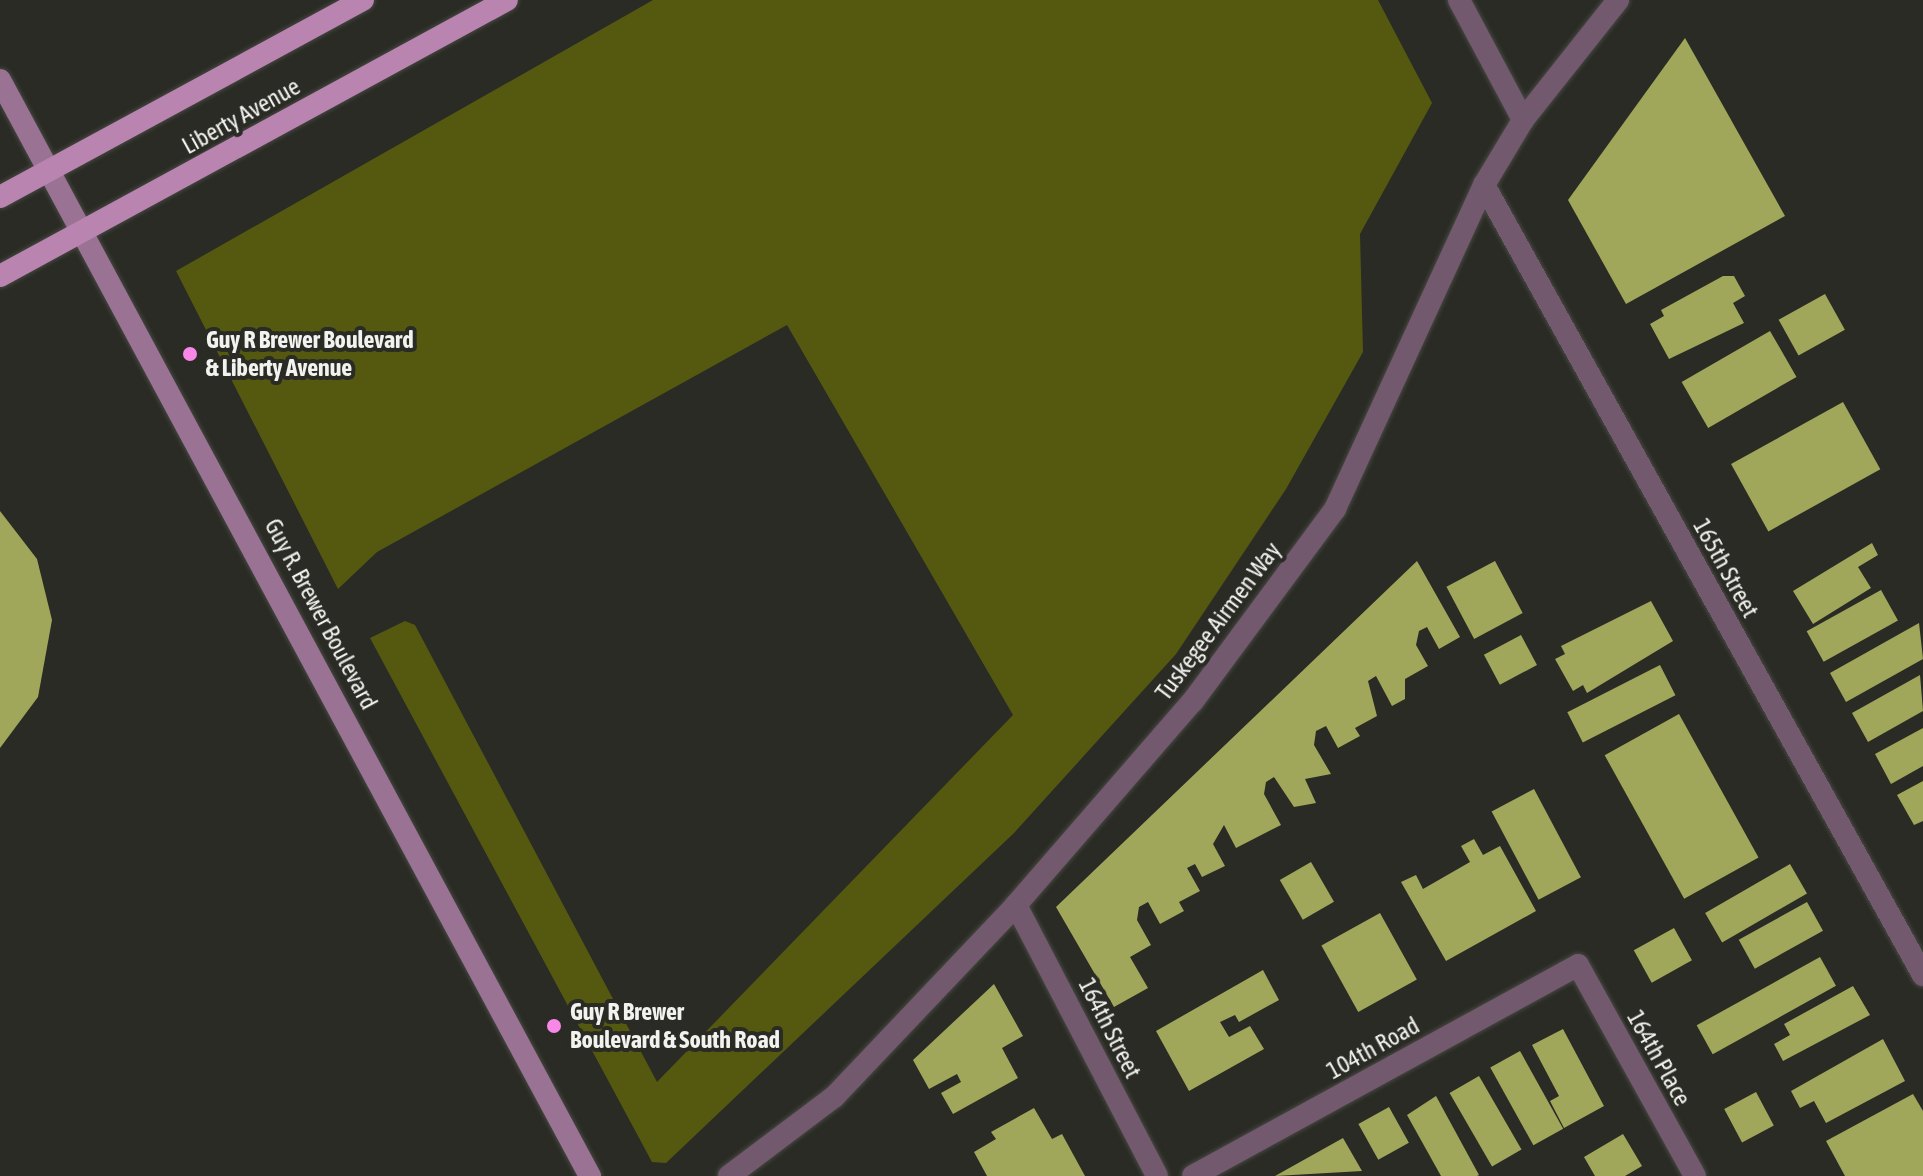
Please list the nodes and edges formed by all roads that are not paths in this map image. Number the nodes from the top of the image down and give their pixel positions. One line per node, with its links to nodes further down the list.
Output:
1 (363, 0): 7 (main road, Liberty Avenue)
2 (507, 0): 10 (main road, Liberty Avenue)
3 (1459, 0): 6 (street)
4 (1618, 0): 6 (street, Tuskegee Airmen Way)
5 (0, 80): 7 (main road, Guy R. Brewer Boulevard)
6 (1523, 120): 8 (street, Tuskegee Airmen Way)
7 (50, 171): 9 (main road, Liberty Avenue); 10 (main road, Guy R. Brewer Boulevard)
8 (1484, 185): 12 (street, Tuskegee Airmen Way); 14 (street, 165th Street)
9 (0, 197)
10 (84, 232): 11 (main road, Liberty Avenue); 15 (main road, Guy R. Brewer Boulevard)
11 (0, 276)
12 (1016, 905): 16 (street, Tuskegee Airmen Way); 17 (street, 164th Street)
13 (1578, 965): 18 (street, 104th Road); 19 (street, 164th Place)
14 (1923, 975)
15 (590, 1176)
16 (729, 1176)
17 (1157, 1176)
18 (1193, 1176)
19 (1695, 1176)

